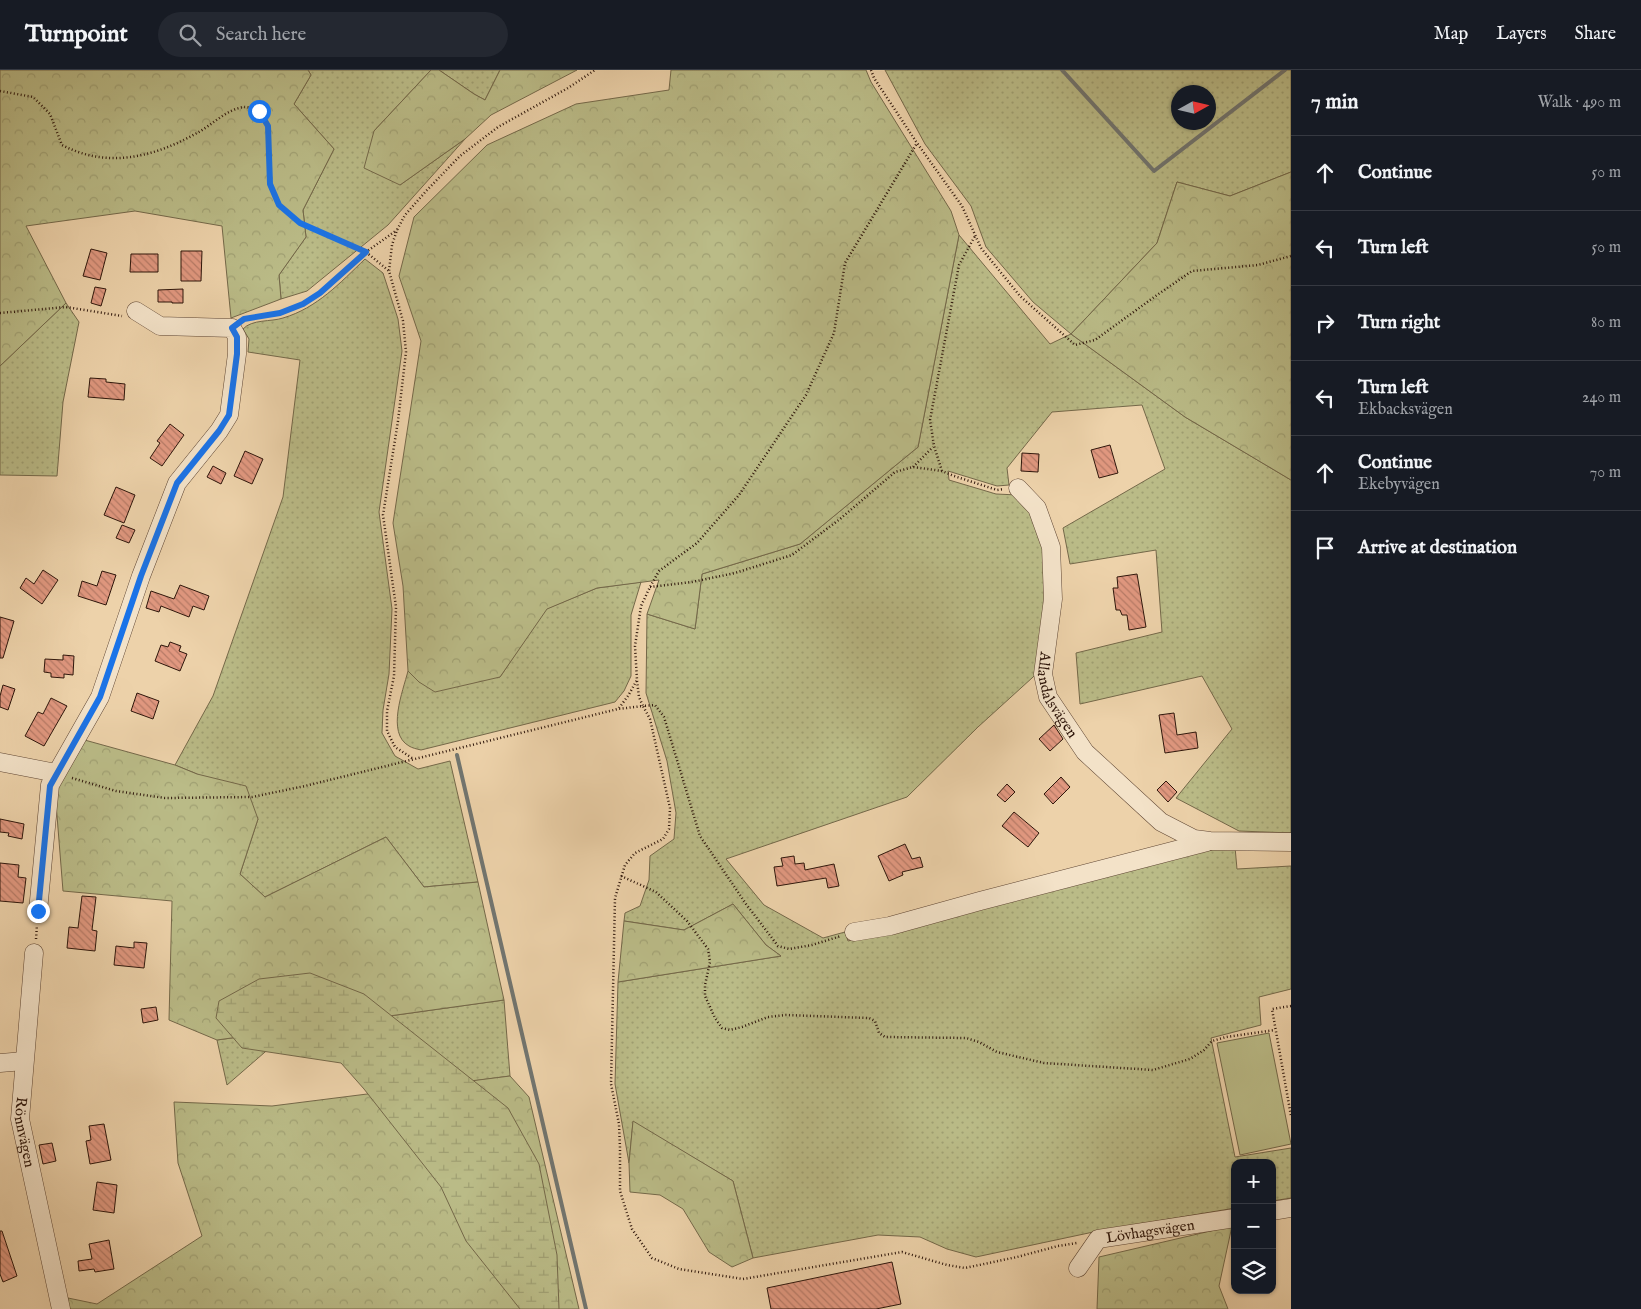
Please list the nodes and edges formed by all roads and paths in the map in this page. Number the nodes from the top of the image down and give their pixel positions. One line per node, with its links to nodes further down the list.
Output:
1 (595, 70): 5 (path)
2 (870, 70): 4 (path)
3 (0, 91): 7 (path)
4 (917, 144): 6 (path); 17 (path)
5 (397, 230): 7 (path); 9 (path)
6 (975, 236): 8 (path); 13 (path)
7 (366, 252): 9 (path); 12 (path)
8 (1291, 256)
9 (389, 271): 21 (path)
10 (136, 311): 11 (path); 12 (street)
11 (0, 313)
12 (232, 328): 23 (street)
13 (934, 446): 14 (path); 15 (path)
14 (913, 467): 15 (path); 17 (path)
15 (942, 471): 16 (path)
16 (1018, 488): 24 (street, Allandalsvägen)
17 (650, 587): 18 (path)
18 (637, 680): 19 (path); 20 (path)
19 (642, 706): 20 (path); 26 (path); 28 (path)
20 (618, 709): 21 (path)
21 (412, 758): 23 (path)
22 (0, 762): 23 (street)
23 (56, 773): 27 (street)
24 (1210, 841): 25 (street, Allandalsvägen); 28 (street, Allandalsvägen)
25 (1291, 842)
26 (621, 876): 31 (path); 38 (path)
27 (38, 911): 29 (path)
28 (854, 932)
29 (34, 953): 32 (street, Rönnvägen)
30 (1291, 1006): 31 (path)
31 (1275, 1030): 34 (path)
32 (24, 1061): 33 (street); 40 (street, Rönnvägen)
33 (0, 1063)
34 (1291, 1116)
35 (1291, 1208): 36 (street)
36 (1276, 1210)
37 (1231, 1219): 38 (street, Lövhagsvägen)
38 (1098, 1239): 39 (street, Lövhagsvägen)
39 (1078, 1268)
40 (61, 1309)

